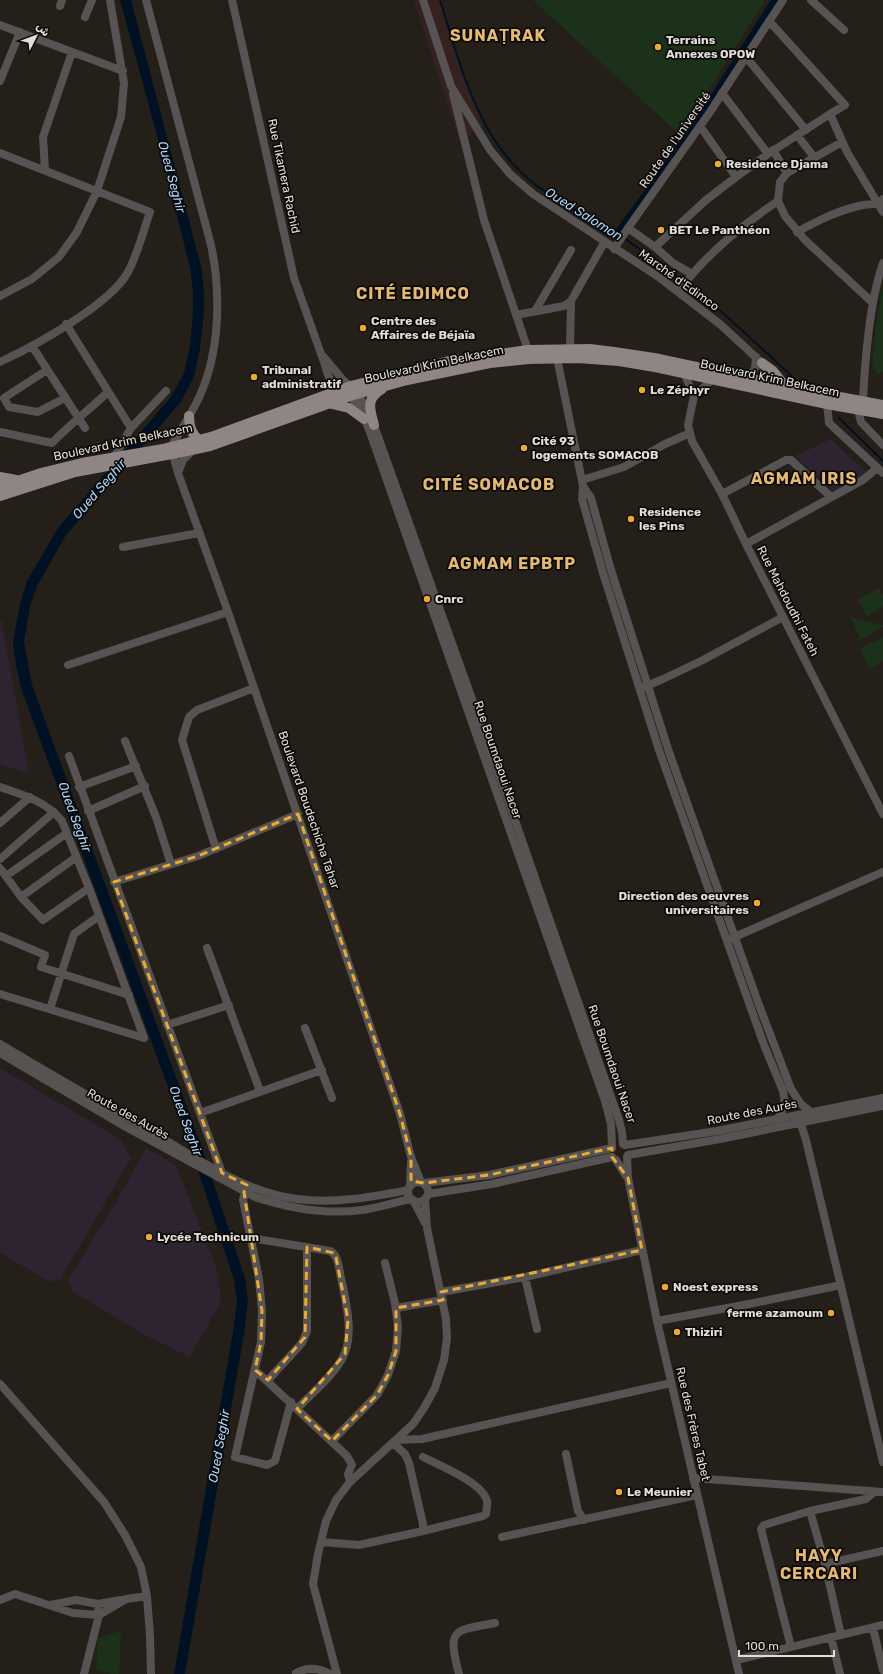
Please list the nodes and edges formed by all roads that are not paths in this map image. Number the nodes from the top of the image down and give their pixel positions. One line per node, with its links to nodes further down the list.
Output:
1 (92, 0): 8 (street)
2 (110, 0): 15 (street)
3 (146, 0): 72 (street)
4 (232, 0): 63 (street, Rue Tikamera Rachid)
5 (423, 0): 17 (street, Marché d'Edimco)
6 (783, 0): 9 (street, Route de l'université)
7 (811, 0): 11 (street)
8 (85, 17)
9 (769, 21): 14 (street, Route de l'université); 19 (street)
10 (0, 25): 12 (street)
11 (844, 30)
12 (20, 32): 13 (street); 16 (street)
13 (72, 52): 15 (street); 27 (street)
14 (746, 57): 18 (street, Route de l'université); 21 (street)
15 (123, 71): 30 (street)
16 (0, 81)
17 (451, 86): 36 (street, Marché d'Edimco); 47 (street)
18 (722, 93): 20 (street, Route de l'université); 24 (street)
19 (830, 114): 21 (street); 23 (street)
20 (700, 126): 29 (street); 34 (street, Route de l'université)
21 (806, 130): 22 (street)
22 (797, 135): 24 (street); 26 (street)
23 (842, 142): 26 (street); 32 (street)
24 (771, 152): 28 (street); 29 (street)
25 (0, 153): 27 (street)
26 (814, 157): 28 (street)
27 (45, 170): 30 (street)
28 (787, 173): 31 (street)
29 (736, 177): 37 (street)
30 (97, 191): 43 (street); 48 (street)
31 (778, 201): 35 (street); 41 (street)
32 (881, 201): 33 (street); 35 (street)
33 (883, 212)
34 (630, 221): 37 (street); 38 (street, Route de l'université)
35 (797, 232): 45 (street)
36 (604, 243): 38 (street, Marché d'Edimco); 44 (street)
37 (655, 247): 41 (street)
38 (614, 249): 42 (street, Marché d'Edimco)
39 (571, 250): 46 (street)
40 (883, 263): 45 (street)
41 (691, 275): 42 (street)
42 (679, 291): 53 (street, Marché d'Edimco)
43 (0, 296)
44 (571, 301): 46 (street); 50 (street)
45 (873, 303): 70 (street)
46 (535, 311): 47 (street)
47 (516, 315): 51 (street)
48 (66, 324): 49 (street); 64 (street)
49 (32, 346): 54 (street); 55 (street)
50 (570, 349): 51 (main road, Boulevard Krim Belkacem); 57 (main road, Boulevard Krim Belkacem)
51 (528, 350): 63 (main road, Boulevard Krim Belkacem)
52 (557, 358): 56 (main road, Boulevard Krim Belkacem); 59 (main road, Boulevard Krim Belkacem); 89 (street)
53 (759, 360): 57 (street); 60 (street); 61 (main road)
54 (0, 362)
55 (47, 370): 66 (street); 66 (street)
56 (684, 373): 58 (main road, Boulevard Krim Belkacem); 65 (street)
57 (749, 378): 60 (main road, Boulevard Krim Belkacem)
58 (712, 380): 60 (main road, Boulevard Krim Belkacem); 65 (street)
59 (390, 385): 63 (main road, Boulevard Krim Belkacem); 75 (main road)
60 (761, 385): 61 (main road, Boulevard Krim Belkacem); 68 (main road, Boulevard Krim Belkacem)
61 (785, 386): 70 (main road, Boulevard Krim Belkacem)
62 (166, 391): 77 (street)
63 (350, 391): 67 (main road, Boulevard Krim Belkacem); 74 (street, Rue Boumdaoui Nacer); 75 (street, Rue Boumdaoui Nacer); 80 (main road, Boulevard Krim Belkacem)
64 (108, 392): 73 (street); 77 (street)
65 (694, 396): 79 (street, Rue Mahdoudhi Fateh)
66 (65, 398): 73 (street)
67 (328, 404): 74 (main road); 82 (main road, Boulevard Krim Belkacem)
68 (827, 404): 70 (main road, Boulevard Krim Belkacem); 85 (street)
69 (883, 405): 70 (main road, Boulevard Krim Belkacem)
70 (863, 408): 71 (main road, Boulevard Krim Belkacem); 81 (street)
71 (883, 414)
72 (189, 416): 80 (main road); 83 (street)
73 (79, 419): 76 (street); 78 (street)
74 (364, 419): 153 (street, Rue Boumdaoui Nacer)
75 (374, 425): 152 (street, Rue Boumdaoui Nacer)
76 (85, 428)
77 (131, 428): 84 (street)
78 (0, 432)
79 (690, 433): 89 (street); 91 (street, Rue Mahdoudhi Fateh)
80 (199, 440): 83 (main road, Boulevard Krim Belkacem)
81 (883, 445)
82 (193, 450): 83 (main road, Boulevard Krim Belkacem); 86 (street)
83 (166, 452): 84 (main road, Boulevard Krim Belkacem); 86 (street, Boulevard Boudechicha Tahar)
84 (112, 461): 88 (main road, Boulevard Krim Belkacem); 92 (main road, Boulevard Krim Belkacem)
85 (880, 471): 93 (street)
86 (178, 473): 94 (street, Boulevard Boudechicha Tahar)
87 (0, 477): 88 (main road)
88 (18, 481): 90 (main road, Boulevard Krim Belkacem)
89 (583, 483): 100 (street)
90 (0, 487)
91 (722, 494): 93 (street); 95 (street, Rue Mahdoudhi Fateh)
92 (0, 496)
93 (831, 497): 95 (street)
94 (199, 533): 96 (street); 97 (street, Boulevard Boudechicha Tahar)
95 (746, 544): 98 (street, Rue Mahdoudhi Fateh)
96 (123, 547)
97 (228, 612): 99 (street); 101 (street, Boulevard Boudechicha Tahar)
98 (783, 618): 100 (street); 112 (street, Rue Mahdoudhi Fateh)
99 (68, 665)
100 (644, 687): 117 (street); 119 (street)
101 (254, 688): 111 (street, Boulevard Boudechicha Tahar); 115 (street)
102 (125, 741): 104 (street)
103 (69, 756): 106 (street)
104 (136, 766): 105 (street); 106 (street)
105 (144, 786): 109 (street); 120 (street)
106 (79, 787): 109 (street)
107 (0, 788): 108 (street)
108 (30, 797): 110 (street); 113 (street)
109 (88, 811): 124 (street)
110 (54, 812): 114 (street); 118 (street)
111 (298, 814): 115 (street); 156 (street, Boulevard Boudechicha Tahar)
112 (883, 814)
113 (0, 823)
114 (67, 833): 116 (street); 123 (street)
115 (216, 848): 120 (street)
116 (75, 858): 125 (street); 126 (street)
117 (707, 858): 119 (street); 129 (street)
118 (0, 859)
119 (698, 862): 130 (street)
120 (171, 864): 124 (street)
121 (0, 868): 123 (street)
122 (883, 872): 129 (street)
123 (6, 876): 126 (street)
124 (114, 882): 137 (street)
125 (88, 888): 126 (street); 127 (street)
126 (21, 897)
127 (99, 916): 132 (street); 134 (street)
128 (0, 936): 132 (street)
129 (735, 937): 130 (street); 142 (street)
130 (726, 940): 142 (street)
131 (207, 948): 135 (street)
132 (60, 974): 134 (street); 136 (street)
133 (0, 994): 136 (street)
134 (129, 995): 136 (street)
135 (229, 1005): 137 (street); 143 (street)
136 (50, 1009)
137 (167, 1025): 148 (street)
138 (305, 1028): 141 (street)
139 (0, 1044): 154 (street, Route des Aurès)
140 (0, 1053): 154 (street, Route des Aurès)
141 (322, 1070): 143 (street); 144 (street)
142 (787, 1090): 147 (street); 151 (street)
143 (260, 1091): 148 (street)
144 (332, 1098)
145 (883, 1098): 149 (street, Route des Aurès)
146 (883, 1106): 149 (street, Route des Aurès)
147 (811, 1112): 149 (street, Route des Aurès); 150 (street, Route des Aurès)
148 (200, 1113): 158 (street)
149 (822, 1114): 150 (street, Route des Aurès)
150 (799, 1119): 151 (street, Route des Aurès); 155 (street, Route des Aurès); 171 (street)
151 (777, 1120): 152 (street, Route des Aurès)
152 (624, 1145): 153 (street); 155 (street)
153 (612, 1147): 157 (street); 160 (street)
154 (182, 1154): 158 (street, Route des Aurès)
155 (628, 1156): 157 (street); 159 (street, Rue des Frères Tabet)
156 (412, 1157): 160 (street, Boulevard Boudechicha Tahar); 162 (street, Boulevard Boudechicha Tahar)
157 (614, 1159): 159 (street, Rue des Frères Tabet); 163 (street)
158 (217, 1172): 161 (street, Route des Aurès)
159 (628, 1178): 168 (street, Rue des Frères Tabet)
160 (422, 1183): 162 (street); 163 (street)
161 (245, 1188): 162 (street, Route des Aurès); 164 (street, Route des Aurès); 166 (street)
162 (409, 1188): 164 (street)
163 (427, 1196): 164 (street); 165 (street)
164 (412, 1200): 165 (street)
165 (427, 1228): 172 (street)
166 (250, 1238): 167 (street); 176 (street)
167 (307, 1247): 177 (street); 181 (street)
168 (642, 1250): 170 (street); 174 (street, Rue des Frères Tabet)
169 (385, 1263): 173 (street)
170 (525, 1276): 172 (street); 175 (street)
171 (841, 1285): 174 (street); 187 (street)
172 (442, 1296): 173 (street); 183 (street)
173 (396, 1308): 182 (street)
174 (657, 1321): 178 (street, Rue des Frères Tabet)
175 (537, 1329)
176 (255, 1370): 177 (street); 180 (street)
177 (268, 1380): 180 (street)
178 (671, 1383): 183 (street); 188 (street, Rue des Frères Tabet)
179 (0, 1384): 199 (street)
180 (291, 1402): 181 (street)
181 (297, 1409): 182 (street)
182 (332, 1441): 189 (street)
183 (398, 1441): 184 (street); 184 (street); 189 (street)
184 (404, 1454): 194 (street)
185 (566, 1454): 193 (street)
186 (423, 1457): 194 (street)
187 (883, 1462)
188 (693, 1478): 190 (street); 191 (street, Rue des Frères Tabet)
189 (350, 1482): 196 (street)
190 (879, 1492): 192 (street)
191 (697, 1495): 193 (street); 210 (street, Rue des Frères Tabet)
192 (810, 1511): 198 (street); 209 (street)
193 (584, 1520): 195 (street)
194 (423, 1531): 196 (street)
195 (502, 1537)
196 (321, 1542): 216 (street)
197 (883, 1551): 198 (street)
198 (825, 1564): 207 (street)
199 (147, 1596): 201 (street); 214 (street)
200 (0, 1600): 202 (street)
201 (126, 1600): 203 (street); 203 (street)
202 (49, 1605): 203 (street); 203 (street)
203 (96, 1608): 213 (street)
204 (495, 1623): 217 (street)
205 (883, 1626): 206 (street)
206 (873, 1628): 207 (street); 211 (street)
207 (841, 1635): 208 (street)
208 (831, 1637): 209 (street); 219 (street)
209 (791, 1647): 210 (street)
210 (736, 1660): 218 (street, Rue des Frères Tabet)
211 (883, 1670)
212 (296, 1673): 215 (street)
213 (84, 1674)
214 (150, 1674)
215 (330, 1674)
216 (337, 1674)
217 (459, 1674)
218 (739, 1674)
219 (840, 1674)

